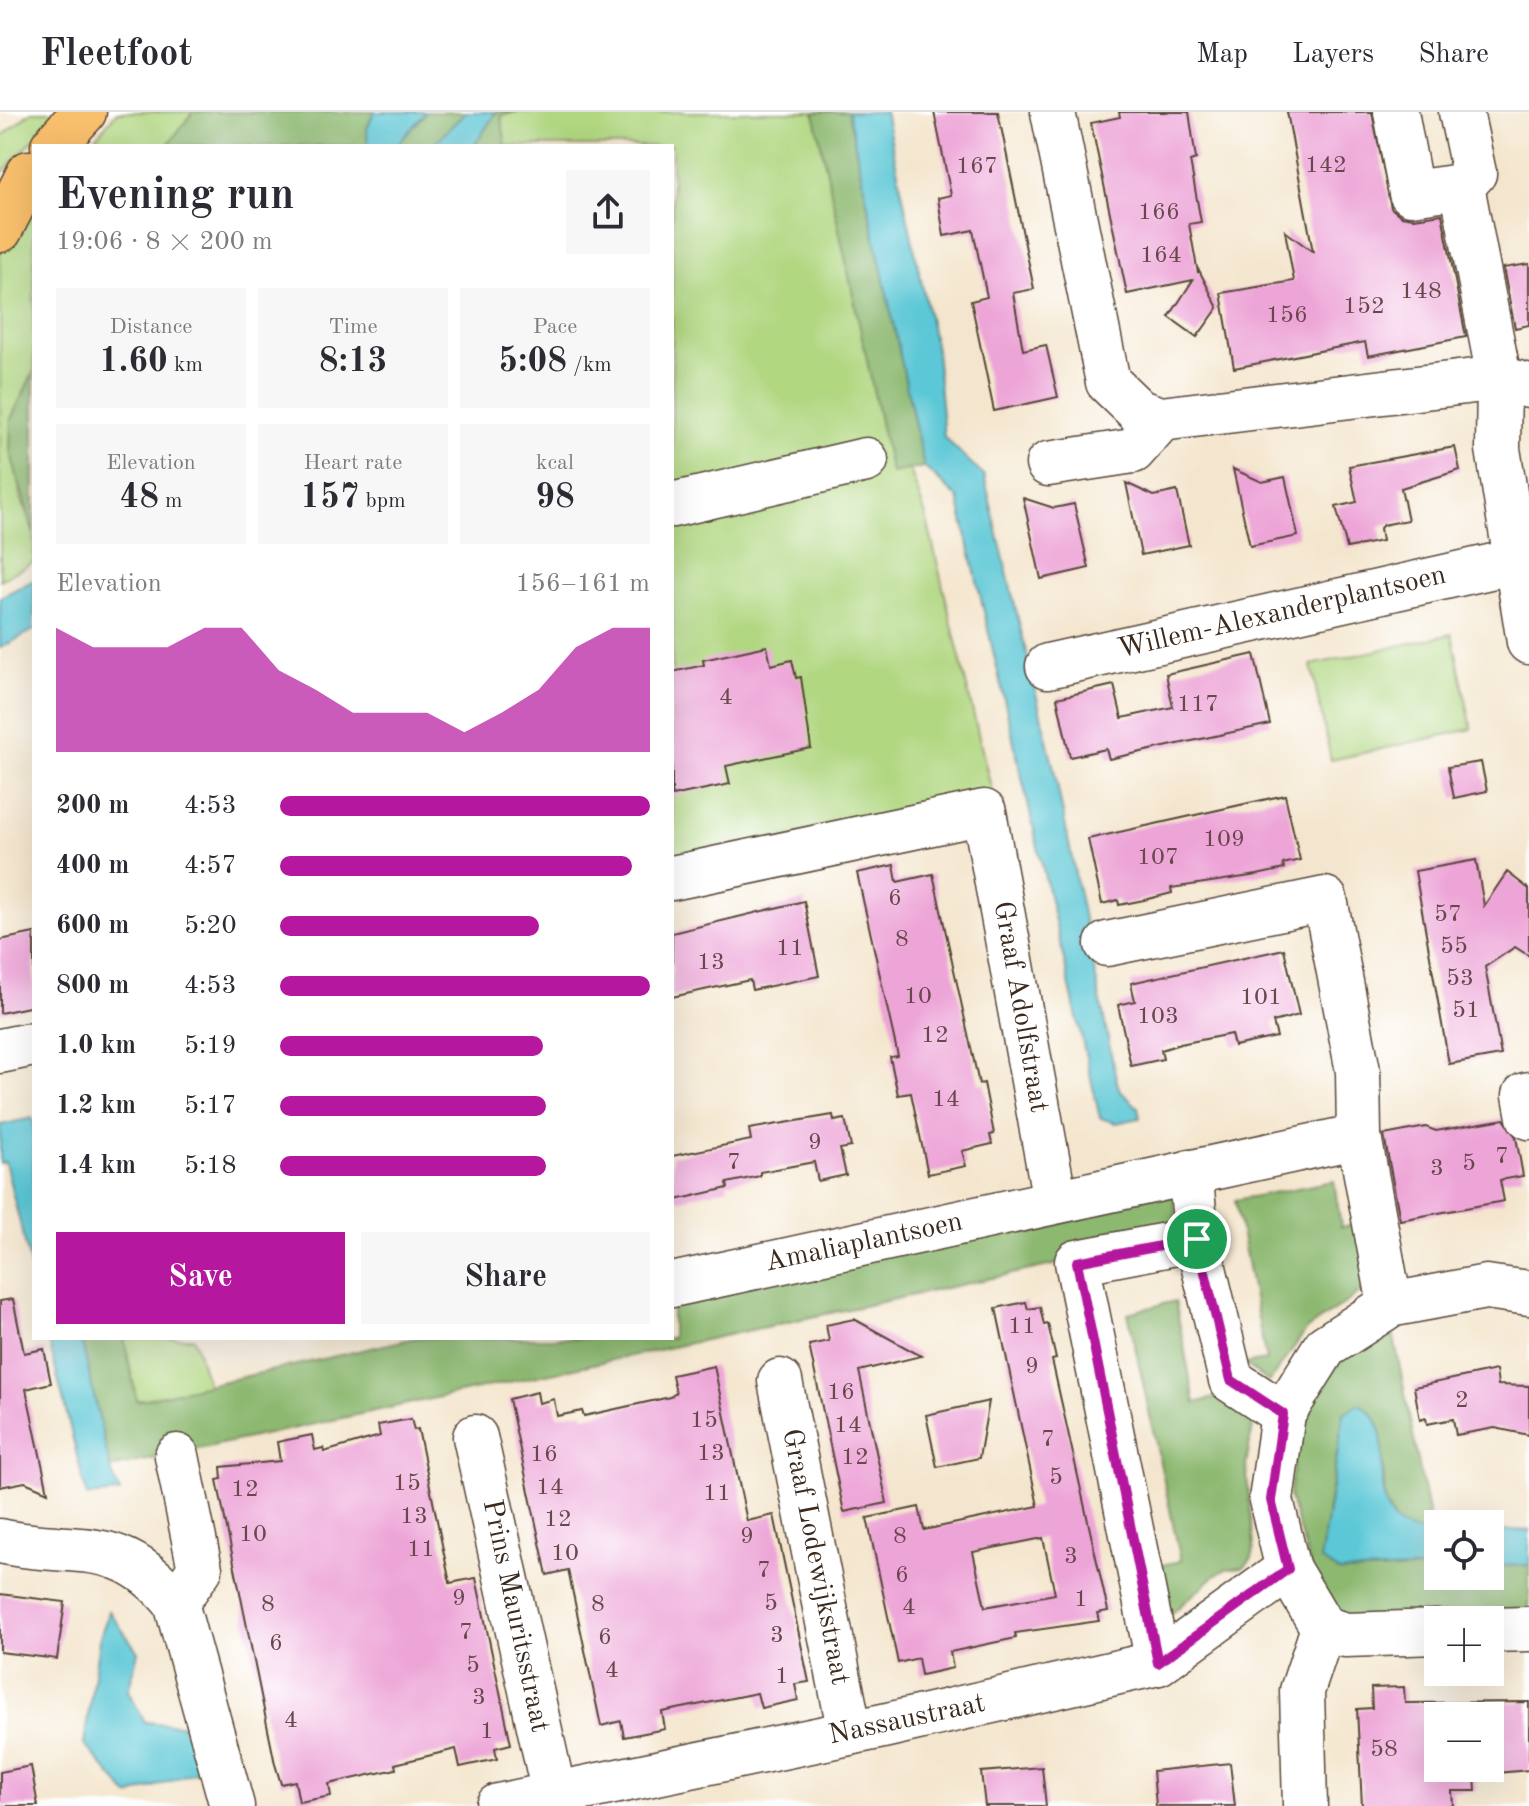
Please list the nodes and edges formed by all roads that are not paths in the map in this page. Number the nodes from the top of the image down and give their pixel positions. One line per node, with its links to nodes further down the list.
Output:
1 (84, 112): 5 (main road)
2 (1053, 112): 10 (street)
3 (1396, 112): 7 (street)
4 (1461, 112): 7 (street)
5 (53, 144)
6 (29, 169): 8 (main road)
7 (1462, 186): 9 (street)
8 (0, 230)
9 (1514, 382): 10 (street); 14 (street)
10 (1161, 419): 12 (street)
11 (866, 460): 13 (street)
12 (1048, 464)
13 (674, 505)
14 (1516, 561): 15 (street); 16 (street, Willem-Alexanderplantsoen)
15 (1529, 642)
16 (1048, 666)
17 (674, 878): 25 (street, Graaf Adolfstraat)
18 (1107, 944): 23 (street)
19 (32, 1044): 20 (street)
20 (0, 1051)
21 (1529, 1094): 22 (street)
22 (1529, 1117)
23 (1359, 1136): 24 (street); 29 (street)
24 (1190, 1172): 25 (street); 26 (street)
25 (1055, 1201): 27 (street, Amaliaplantsoen)
26 (1197, 1239): 31 (street); 41 (street)
27 (674, 1285)
28 (1529, 1293): 29 (street)
29 (1390, 1305): 31 (street)
30 (780, 1381): 42 (street, Graaf Lodewijkstraat)
31 (1283, 1414): 35 (street)
32 (475, 1437): 43 (street, Prins Mauritsstraat)
33 (177, 1456): 36 (street)
34 (0, 1541): 36 (street)
35 (1288, 1569): 37 (street); 41 (street, Nassaustraat)
36 (176, 1603): 44 (street)
37 (1323, 1628): 40 (street); 46 (street)
38 (1529, 1629): 39 (street)
39 (1504, 1630)
40 (1424, 1632)
41 (1158, 1663): 42 (street, Nassaustraat)
42 (850, 1733): 43 (street, Nassaustraat)
43 (554, 1794): 45 (street, Nassaustraat)
44 (232, 1806)
45 (498, 1806)
46 (1305, 1806)

